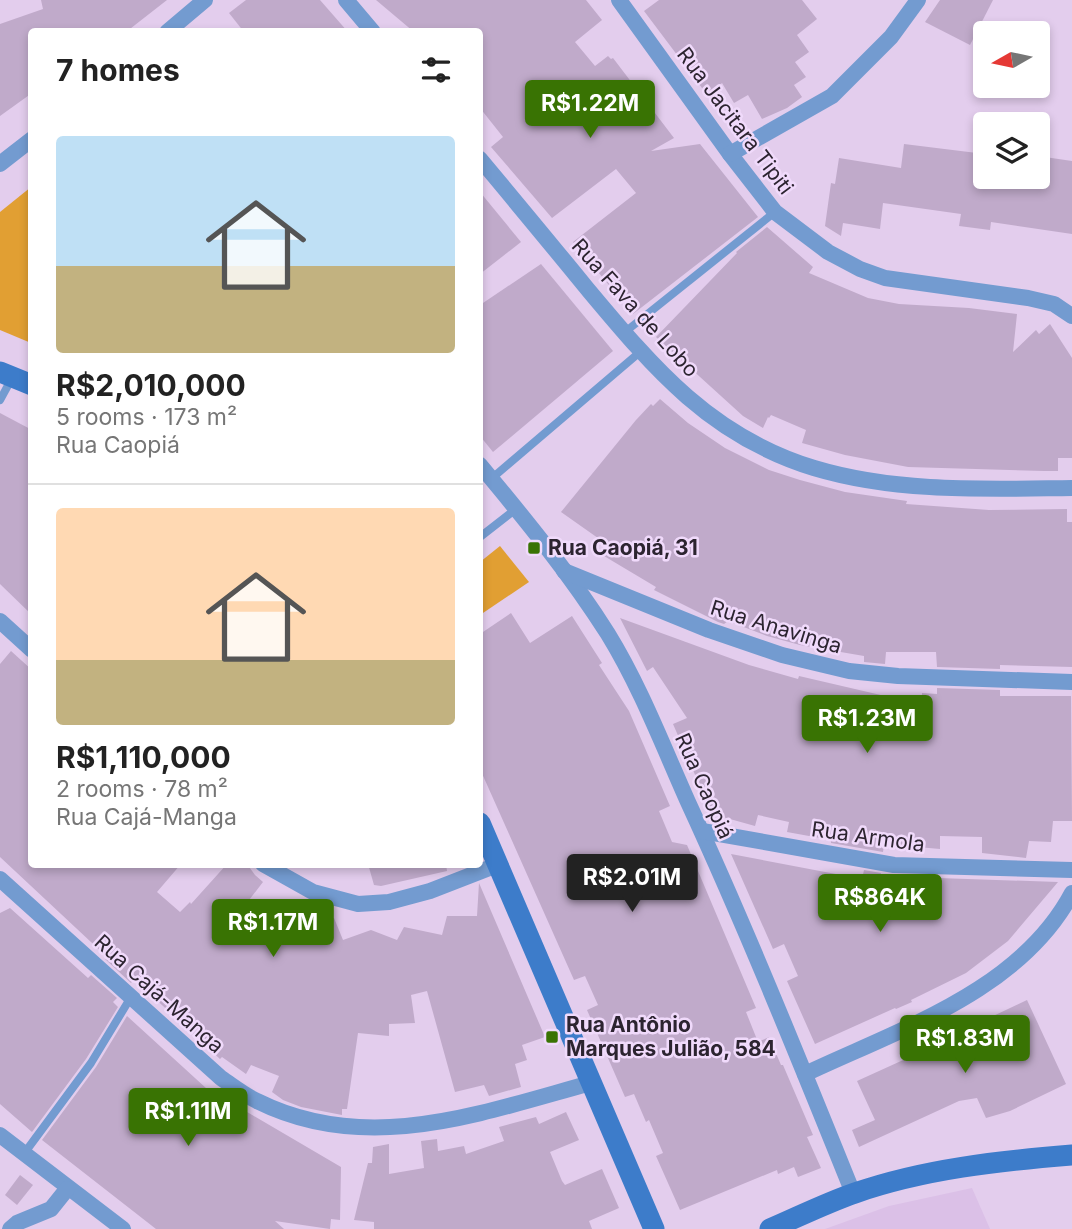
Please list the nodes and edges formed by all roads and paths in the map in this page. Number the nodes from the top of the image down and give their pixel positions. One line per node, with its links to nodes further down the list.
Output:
1 (205, 0): 5 (street)
2 (346, 0): 6 (street)
3 (619, 0): 8 (street, Rua Jacitara Tipiti)
4 (918, 0): 8 (street)
5 (172, 28)
6 (370, 28)
7 (28, 142): 10 (street)
8 (730, 154): 11 (street, Rua Jacitara Tipiti)
9 (483, 163): 13 (street, Rua Fava de Lobo)
10 (0, 164)
11 (775, 212): 12 (street, Rua Jacitara Tipiti); 13 (lane)
12 (1072, 316)
13 (624, 333): 14 (street, Rua Fava de Lobo)
14 (640, 352): 18 (lane); 19 (street, Rua Fava de Lobo)
15 (15, 378): 16 (lane)
16 (0, 400)
17 (483, 469): 18 (street, Rua Caopiá)
18 (491, 479): 20 (street, Rua Caopiá)
19 (1072, 488)
20 (516, 509): 21 (lane); 22 (street, Rua Caopiá)
21 (483, 535)
22 (563, 570): 25 (street, Rua Anavinga); 27 (street, Rua Caopiá)
23 (0, 621): 24 (street)
24 (28, 646)
25 (1072, 682)
26 (483, 831): 28 (street)
27 (702, 831): 30 (street, Rua Armola); 34 (street, Rua Caopiá)
28 (497, 865): 29 (street); 35 (street)
29 (270, 868)
30 (1072, 870)
31 (0, 879): 33 (street, Rua Cajá-Manga)
32 (1072, 893): 34 (street)
33 (131, 997): 35 (street, Rua Cajá-Manga); 37 (lane)
34 (805, 1074): 40 (street, Rua Caopiá)
35 (592, 1083): 43 (street)
36 (0, 1135): 37 (street)
37 (23, 1155): 39 (street)
38 (1072, 1156): 40 (street)
39 (67, 1189): 41 (street); 42 (street)
40 (853, 1193): 44 (street)
41 (10, 1229)
42 (123, 1229)
43 (654, 1229)
44 (770, 1229)

